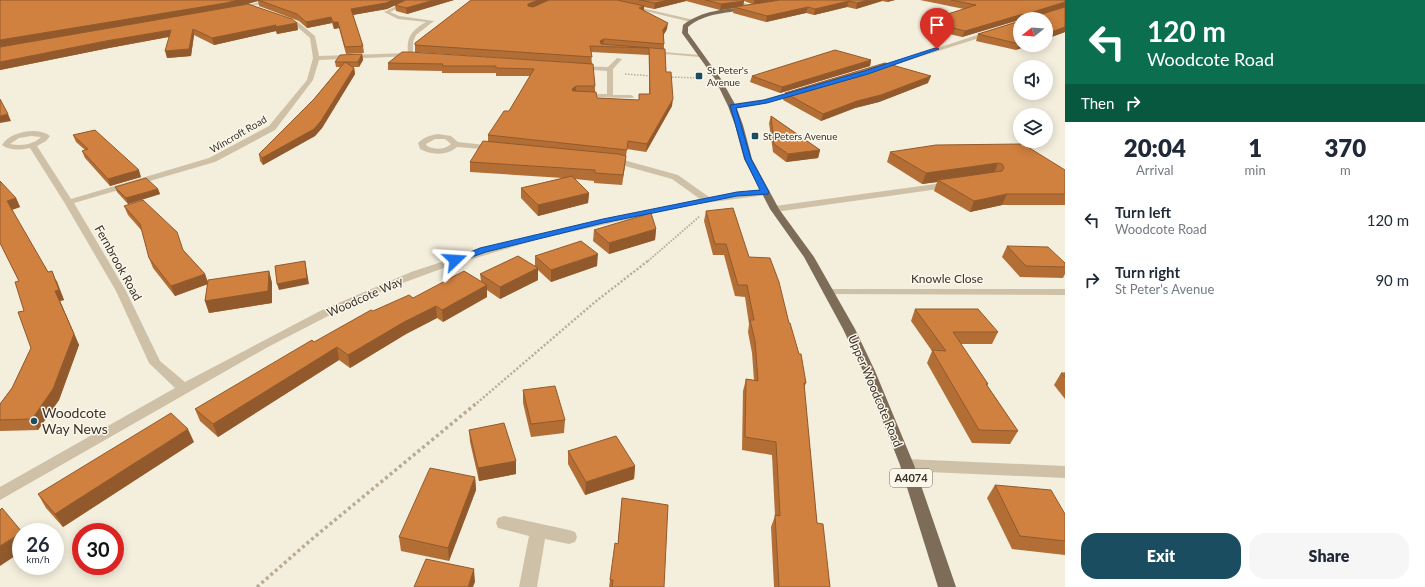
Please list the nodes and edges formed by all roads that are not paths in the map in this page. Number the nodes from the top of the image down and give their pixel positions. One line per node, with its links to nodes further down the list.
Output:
1 (259, 0): 5 (street)
2 (275, 0): 5 (street)
3 (601, 0): 12 (street)
4 (731, 0): 8 (street)
5 (266, 2): 7 (street)
6 (405, 4): 15 (street)
7 (249, 6): 9 (street); 10 (street)
8 (756, 6): 12 (main road)
9 (235, 9)
10 (262, 11)
11 (276, 16): 18 (street, Wincroft Road)
12 (691, 20): 17 (main road, A4074)
13 (1013, 25): 22 (street)
14 (648, 51): 17 (lane)
15 (411, 55): 16 (street); 18 (street)
16 (419, 56)
17 (700, 56): 27 (main road, A4074)
18 (316, 58): 35 (street, Wincroft Road)
19 (619, 59): 21 (street)
20 (573, 66): 21 (street)
21 (610, 71): 25 (street)
22 (866, 72)
23 (808, 89): 27 (street)
24 (576, 96): 25 (street)
25 (610, 96): 26 (street)
26 (631, 97)
27 (732, 106): 33 (main road, A4074)
28 (455, 144): 30 (street)
29 (32, 145): 35 (street, Fernbrook Road)
30 (500, 148)
31 (604, 159): 34 (street)
32 (955, 184): 36 (street)
33 (765, 192): 34 (street, Woodcote Way); 36 (main road, Upper Woodcote Road / A4074)
34 (708, 200): 39 (street, Woodcote Way)
35 (69, 202): 39 (street, Fernbrook Road)
36 (775, 209): 37 (main road, Upper Woodcote Road / A4074)
37 (828, 292): 38 (street, Knowle Close); 40 (main road, Upper Woodcote Road / A4074)
38 (1065, 292)
39 (184, 388): 42 (street, Woodcote Way)
40 (907, 465): 41 (street); 47 (main road, Upper Woodcote Road / A4074)
41 (1065, 472)
42 (0, 494)
43 (504, 523): 44 (street)
44 (538, 531): 45 (street); 46 (street)
45 (569, 537)
46 (528, 587)
47 (947, 587)

